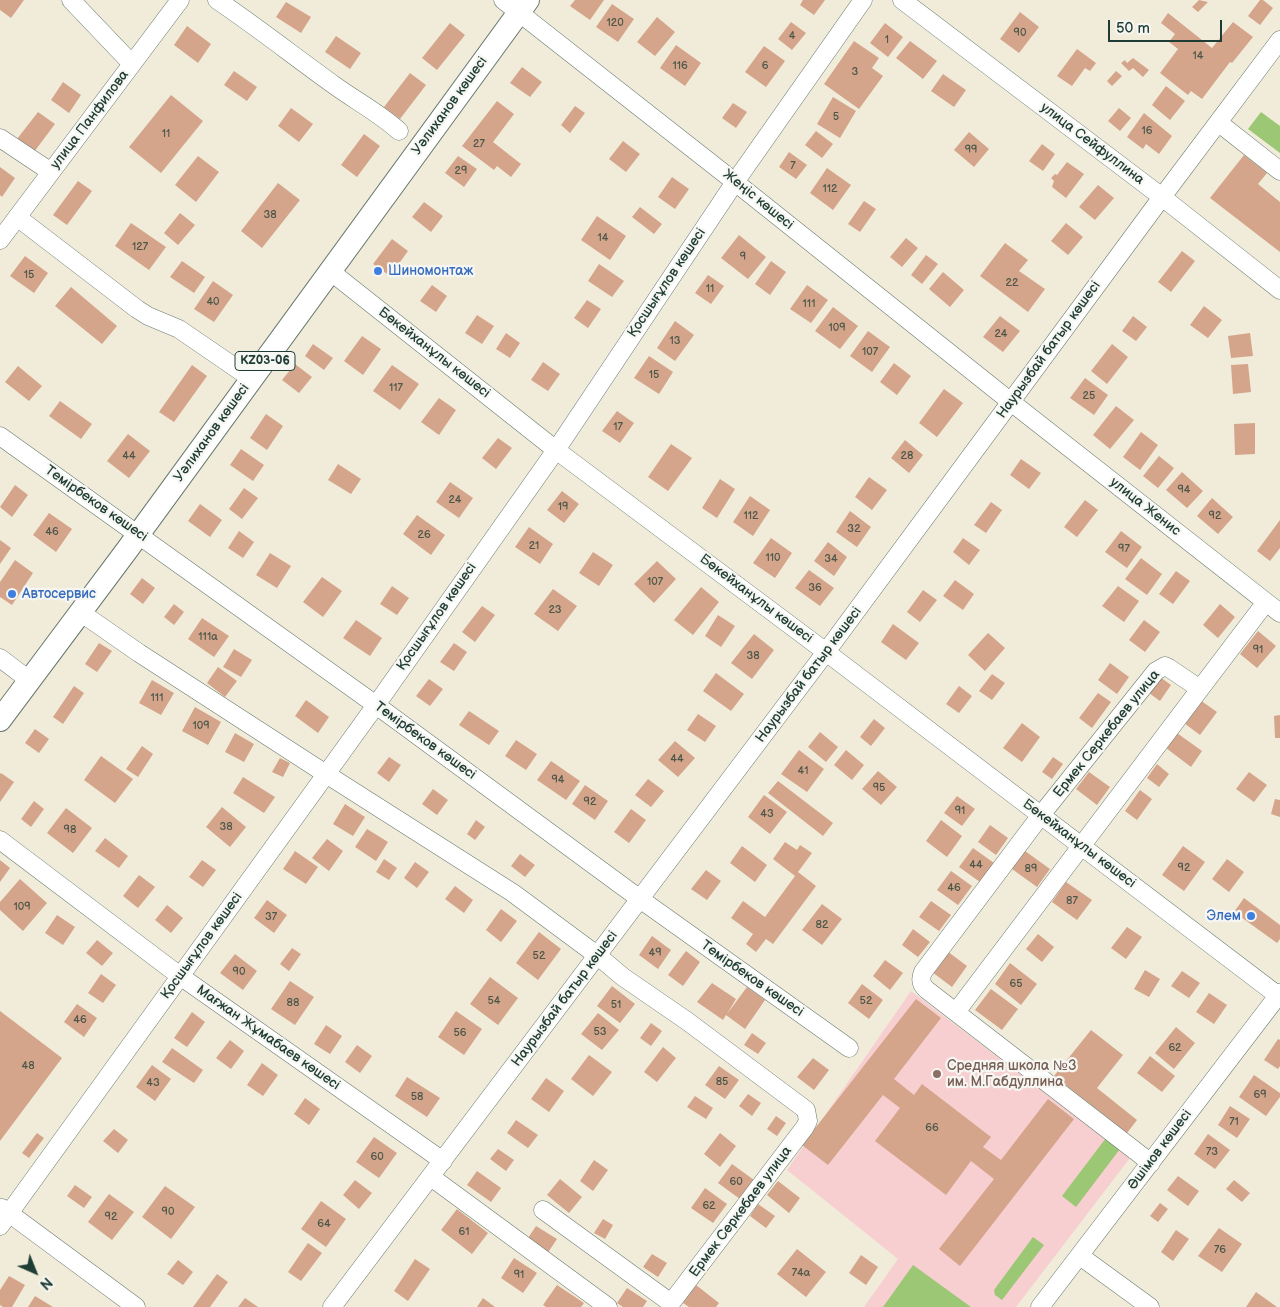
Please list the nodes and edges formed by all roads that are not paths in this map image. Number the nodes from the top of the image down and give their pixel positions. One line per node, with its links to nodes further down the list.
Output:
1 (71, 0): 8 (street)
2 (180, 0): 8 (street, улица Панфилова)
3 (216, 0): 10 (street)
4 (863, 0): 14 (street, Қосшығұлов көшесі)
5 (902, 0): 15 (street, улица Сейфуллина)
6 (517, 4): 14 (street, Жеңіс көшесі); 18 (main road, Уәлиханов көшесі / KZ03-06)
7 (1280, 40): 9 (street, Наурызбай батыр көшесі)
8 (132, 64): 13 (street, улица Панфилова)
9 (1219, 123): 12 (street); 15 (street, Наурызбай батыр көшесі)
10 (399, 131)
11 (0, 138): 13 (street)
12 (1280, 171)
13 (51, 172): 16 (street, улица Панфилова)
14 (735, 182): 21 (street, Жеңіс көшесі); 23 (street, Қосшығұлов көшесі)
15 (1162, 197): 19 (street, улица Сейфуллина); 21 (street, Наурызбай батыр көшесі)
16 (17, 217): 17 (street, улица Панфилова); 20 (street)
17 (0, 240)
18 (330, 270): 20 (main road, Уәлиханов көшесі / KZ03-06); 23 (street, Бөкейханұлы көшесі)
19 (1280, 290)
20 (252, 379): 24 (main road, Уәлиханов көшесі / KZ03-06)
21 (1011, 402): 25 (street, улица Женис); 27 (street, Наурызбай батыр көшесі)
22 (0, 436): 24 (street, Темірбеков көшесі)
23 (556, 450): 27 (street, Бөкейханұлы көшесі); 31 (street, Қосшығұлов көшесі)
24 (137, 533): 26 (main road, Уәлиханов көшесі / KZ03-06); 31 (street, Темірбеков көшесі)
25 (1273, 607): 30 (street)
26 (80, 612): 29 (main road, Уәлиханов көшесі / KZ03-06); 33 (street)
27 (826, 652): 34 (street, Бөкейханұлы көшесі); 37 (street, Наурызбай батыр көшесі)
28 (0, 658): 29 (street)
29 (29, 680): 32 (main road, Уәлиханов көшесі / KZ03-06)
30 (1200, 689): 34 (street, Ермек Серкебаев улица); 36 (street)
31 (376, 705): 33 (street, Қосшығұлов көшесі); 37 (street, Темірбеков көшесі)
32 (0, 720)
33 (326, 774): 38 (street); 39 (street, Қосшығұлов көшесі)
34 (1041, 816): 36 (street, Бөкейханұлы көшесі); 41 (street, Ермек Серкебаев улица)
35 (0, 840): 39 (street, Мағжан Жұмабаев көшесі)
36 (1081, 846): 40 (street, Бөкейханұлы көшесі); 41 (street)
37 (640, 899): 38 (street, Наурызбай батыр көшесі); 42 (street, Темірбеков көшесі)
38 (598, 956): 43 (street, Наурызбай батыр көшесі); 50 (street, Ермек Серкебаев улица)
39 (180, 976): 43 (street, Мағжан Жұмабаев көшесі); 47 (street, Қосшығұлов көшесі)
40 (1279, 995): 44 (street, Әшімов көшесі)
41 (956, 1012): 44 (street)
42 (848, 1048)
43 (443, 1161): 45 (street, Наурызбай батыр көшесі)
44 (1151, 1163): 48 (street, Әшімов көшесі)
45 (431, 1177): 49 (street, Наурызбай батыр көшесі); 52 (street)
46 (544, 1210): 50 (street)
47 (3, 1215): 51 (street)
48 (1080, 1256): 53 (street, Әшімов көшесі); 54 (street)
49 (337, 1305)
50 (671, 1305)
51 (136, 1307)
52 (608, 1307)
53 (1040, 1307)
54 (1150, 1307)

